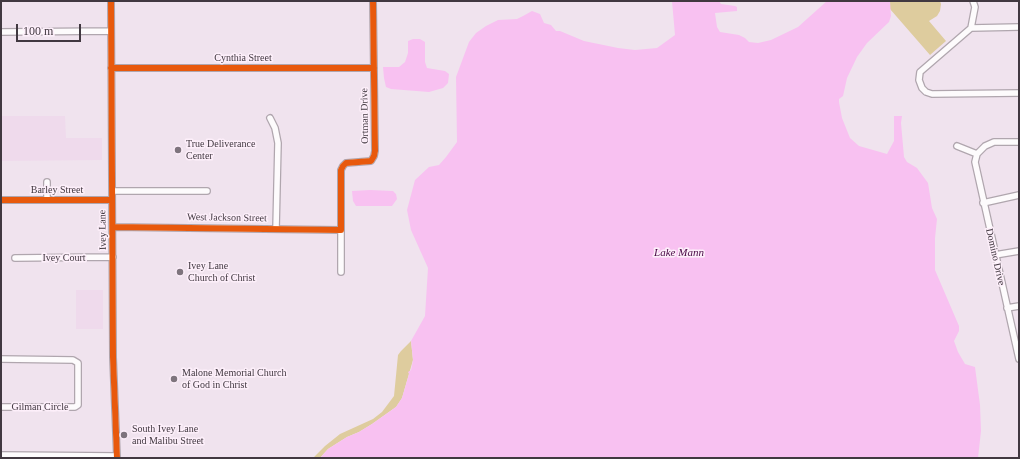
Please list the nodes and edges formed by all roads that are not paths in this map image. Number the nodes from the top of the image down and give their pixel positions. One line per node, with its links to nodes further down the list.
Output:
1 (111, 1): 6 (street, Ivey Lane)
2 (373, 1): 9 (street, Ortman Drive)
3 (974, 1): 5 (street)
4 (1019, 27): 5 (street)
5 (971, 28): 10 (street)
6 (111, 31): 7 (street); 8 (street, Ivey Lane)
7 (1, 32)
8 (111, 68): 9 (street, Cynthia Street); 16 (street, Ivey Lane)
9 (374, 68): 25 (street, Ortman Drive)
10 (1019, 93)
11 (270, 118): 24 (street)
12 (1019, 142): 14 (street)
13 (957, 146): 14 (street)
14 (977, 154): 22 (street, Domino Drive)
15 (47, 182): 20 (street)
16 (112, 191): 17 (street); 21 (street, Ivey Lane)
17 (207, 191)
18 (1019, 195): 22 (street)
19 (1, 200): 20 (street, Barley Street)
20 (47, 200): 21 (street, Barley Street)
21 (112, 200): 23 (street, Ivey Lane)
22 (983, 203): 27 (street, Domino Drive)
23 (113, 227): 24 (street, West Jackson Street); 28 (street, Ivey Lane)
24 (276, 229): 25 (street, West Jackson Street)
25 (341, 230): 30 (street, Ortman Drive)
26 (1019, 251): 27 (street)
27 (995, 255): 32 (street, Domino Drive)
28 (113, 257): 29 (street, Ivey Court); 37 (street, Ivey Lane)
29 (15, 258)
30 (341, 272)
31 (1019, 306): 32 (street)
32 (1007, 308): 33 (street, Domino Drive)
33 (1019, 359)
34 (1, 360): 35 (street, Gilman Circle)
35 (1, 407)
36 (1, 455): 37 (street)
37 (117, 457)

